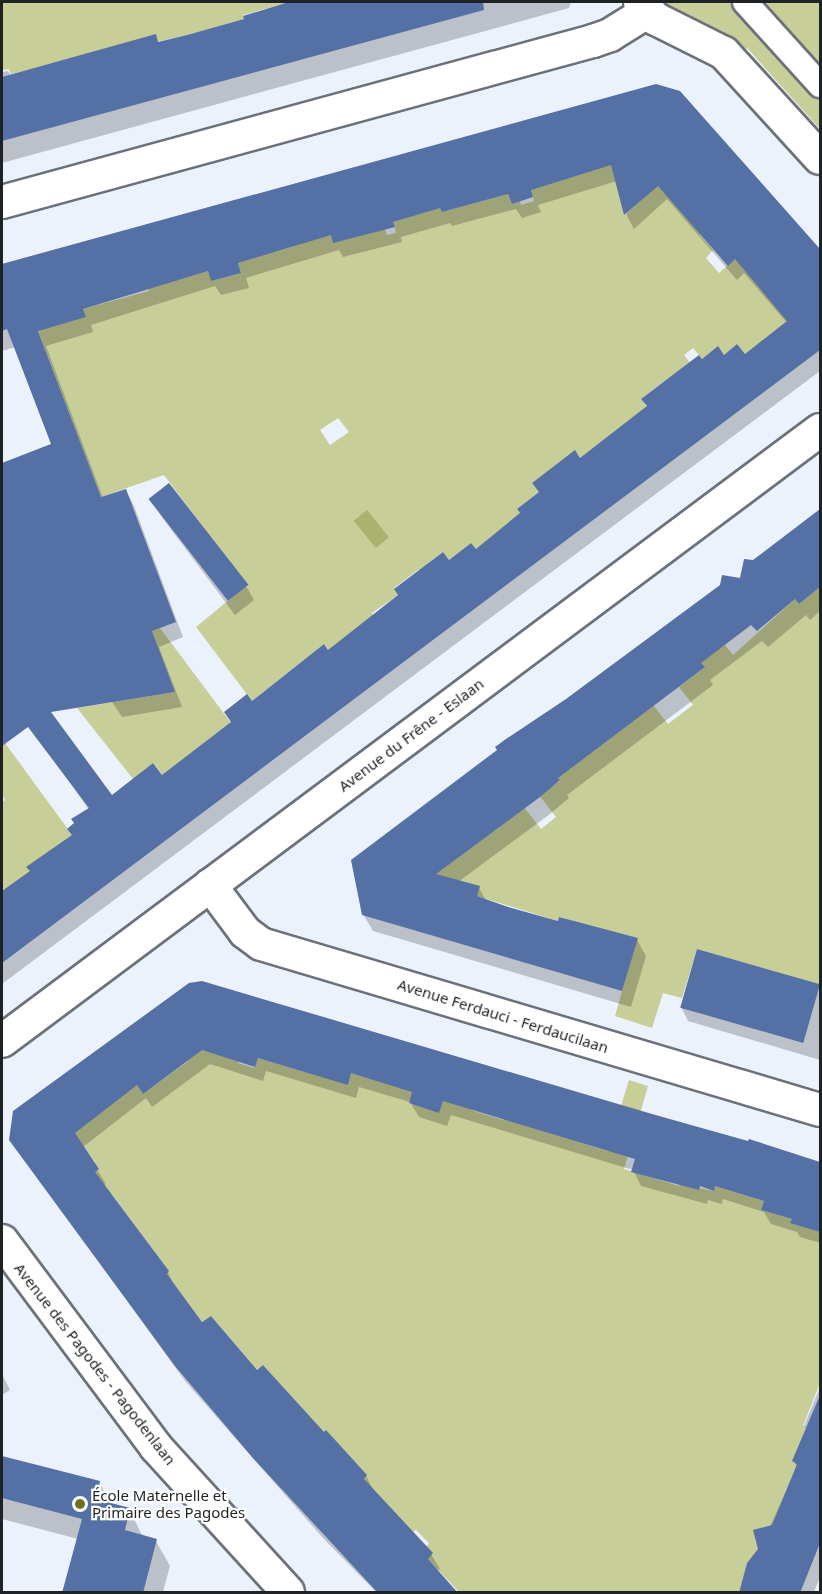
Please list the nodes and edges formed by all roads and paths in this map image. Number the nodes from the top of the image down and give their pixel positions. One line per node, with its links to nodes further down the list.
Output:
1 (746, 2): 3 (street)
2 (643, 7): 4 (street); 5 (street)
3 (820, 85)
4 (820, 158)
5 (2, 202)
6 (820, 430): 7 (street, Avenue du Frêne - Eslaan)
7 (210, 885): 8 (street, Avenue du Frêne - Eslaan); 9 (street, Avenue Ferdauci - Ferdaucilaan)
8 (2, 1041)
9 (820, 1110)
10 (2, 1242): 11 (street, Avenue des Pagodes - Pagodenlaan)
11 (288, 1593)

